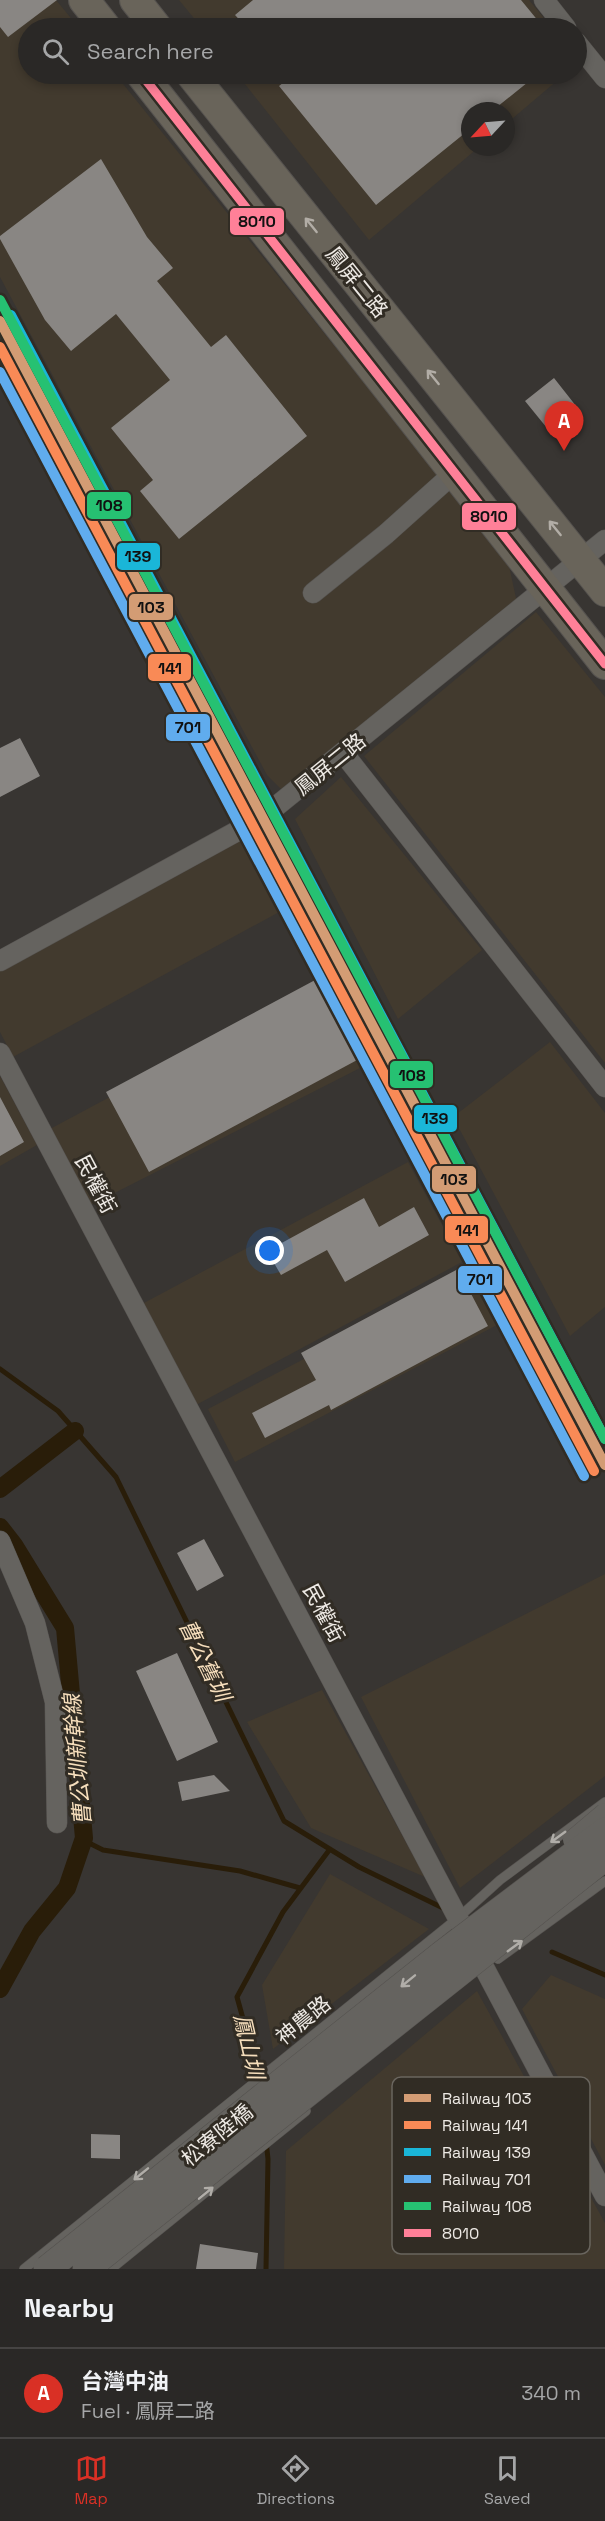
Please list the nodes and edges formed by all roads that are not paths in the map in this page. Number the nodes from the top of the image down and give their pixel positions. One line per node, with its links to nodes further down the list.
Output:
1 (84, 0): 4 (main road)
2 (135, 0): 5 (main road)
3 (544, 0): 6 (street)
4 (98, 18)
5 (149, 18)
6 (558, 18)
7 (587, 56): 8 (street)
8 (605, 78)
9 (149, 84): 12 (main road, 鳳屏二路)
10 (199, 84): 11 (main road, 鳳屏二路)
11 (246, 144): 12 (main road); 15 (main road, 鳳屏二路, one-way to 11)
12 (215, 169): 13 (main road, 鳳屏二路)
13 (454, 472): 16 (main road, 鳳屏二路); 18 (street)
14 (605, 540): 15 (street)
15 (581, 560): 16 (street, 鳳屏二路); 17 (main road, 鳳屏二路)
16 (545, 587): 19 (main road, 鳳屏二路); 20 (street, 鳳屏二路)
17 (605, 591)
18 (313, 593)
19 (605, 664)
20 (344, 754): 21 (street, 鳳屏二路); 23 (street)
21 (0, 961)
22 (0, 1053): 32 (street, 民權街)
23 (605, 1087)
24 (0, 1541): 27 (street)
25 (605, 1802): 32 (lane, 神農路, one-way to 32)
26 (605, 1813): 33 (street, 松寮陸橋, bridge)
27 (57, 1823)
28 (605, 1831): 33 (street, 松寮陸橋, bridge)
29 (605, 1857): 33 (street, 松寮陸橋, bridge)
30 (605, 1869): 33 (street, 松寮陸橋, bridge)
31 (605, 1881): 33 (lane, one-way to 31)
32 (458, 1918): 33 (street, 民權街); 38 (lane, 神農路, one-way to 38)
33 (464, 1968): 34 (street, 民權街); 39 (street, 松寮陸橋, one-way to 39, bridge); 40 (street, 松寮陸橋, bridge)
34 (531, 2077)
35 (314, 2104): 41 (lane, one-way to 35)
36 (590, 2172): 37 (street, 民權街)
37 (605, 2196)
38 (24, 2269)
39 (47, 2269)
40 (86, 2269)
41 (111, 2269)

